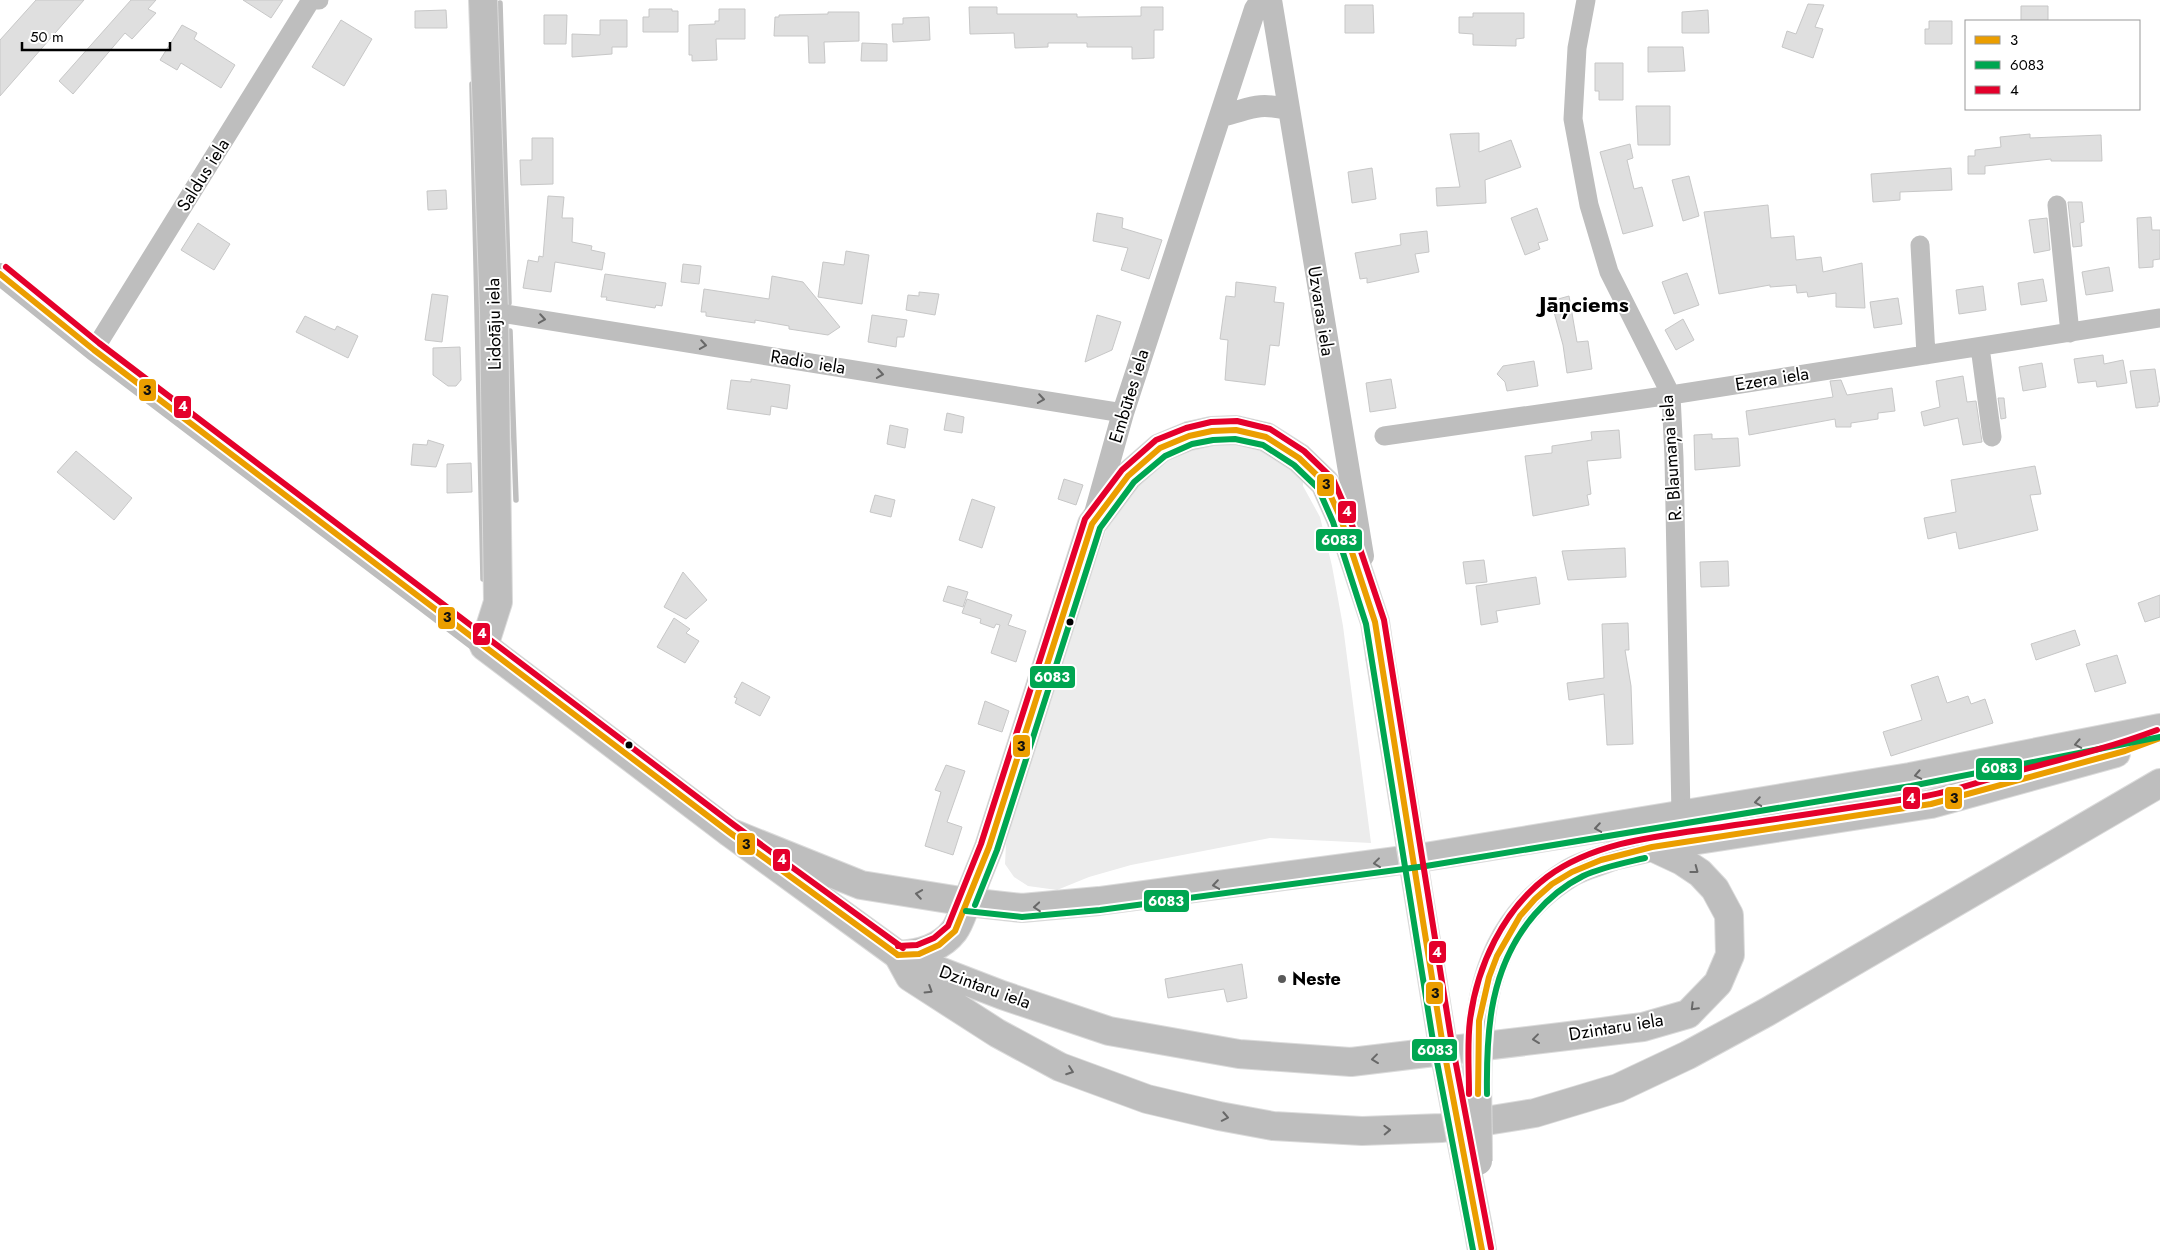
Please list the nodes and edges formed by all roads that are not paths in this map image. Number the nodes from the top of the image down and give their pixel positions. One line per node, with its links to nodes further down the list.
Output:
1 (312, 0): 2 (street); 16 (street, Saldus iela)
2 (319, 0)
3 (483, 0): 12 (main road, Lidotāju iela)
4 (1261, 0): 8 (street, Embūtes iela)
5 (1270, 0): 7 (street, Uzvaras iela)
6 (1586, 0): 18 (street, R. Blaumaņa iela)
7 (1288, 109): 8 (street); 23 (street, Uzvaras iela)
8 (1220, 116): 19 (street, Embūtes iela)
9 (2057, 205): 14 (street)
10 (1920, 244): 17 (street)
11 (0, 274): 16 (street, Dzintaru iela)
12 (494, 312): 19 (street, Radio iela, one-way to 19); 24 (main road, Lidotāju iela)
13 (2160, 318): 14 (street, Ezera iela)
14 (2070, 333): 15 (street, Ezera iela)
15 (1980, 347): 17 (street, Ezera iela); 21 (street)
16 (94, 350): 24 (street, Dzintaru iela)
17 (1926, 355): 18 (street, Ezera iela)
18 (1671, 395): 20 (street, Ezera iela); 28 (street, R. Blaumaņa iela)
19 (1122, 413): 22 (street, Embūtes iela)
20 (1384, 436)
21 (1992, 437)
22 (1092, 524): 23 (main road); 31 (main road, Embūtes iela)
23 (1375, 622): 33 (main road, bridge)
24 (484, 646): 29 (main road, Dzintaru iela)
25 (2160, 728): 28 (main road, one-way to 28)
26 (2160, 738): 30 (main road)
27 (2160, 783): 32 (main road, one-way to 27)
28 (1681, 815): 31 (main road, one-way to 31)
29 (729, 832): 31 (main road, one-way to 29); 32 (main road, Dzintaru iela)
30 (1652, 848): 32 (main road, Dzintaru iela, one-way to 32); 33 (main road, bridge)
31 (967, 902): 32 (main road, Embūtes iela)
32 (898, 955)
33 (1480, 1238)

